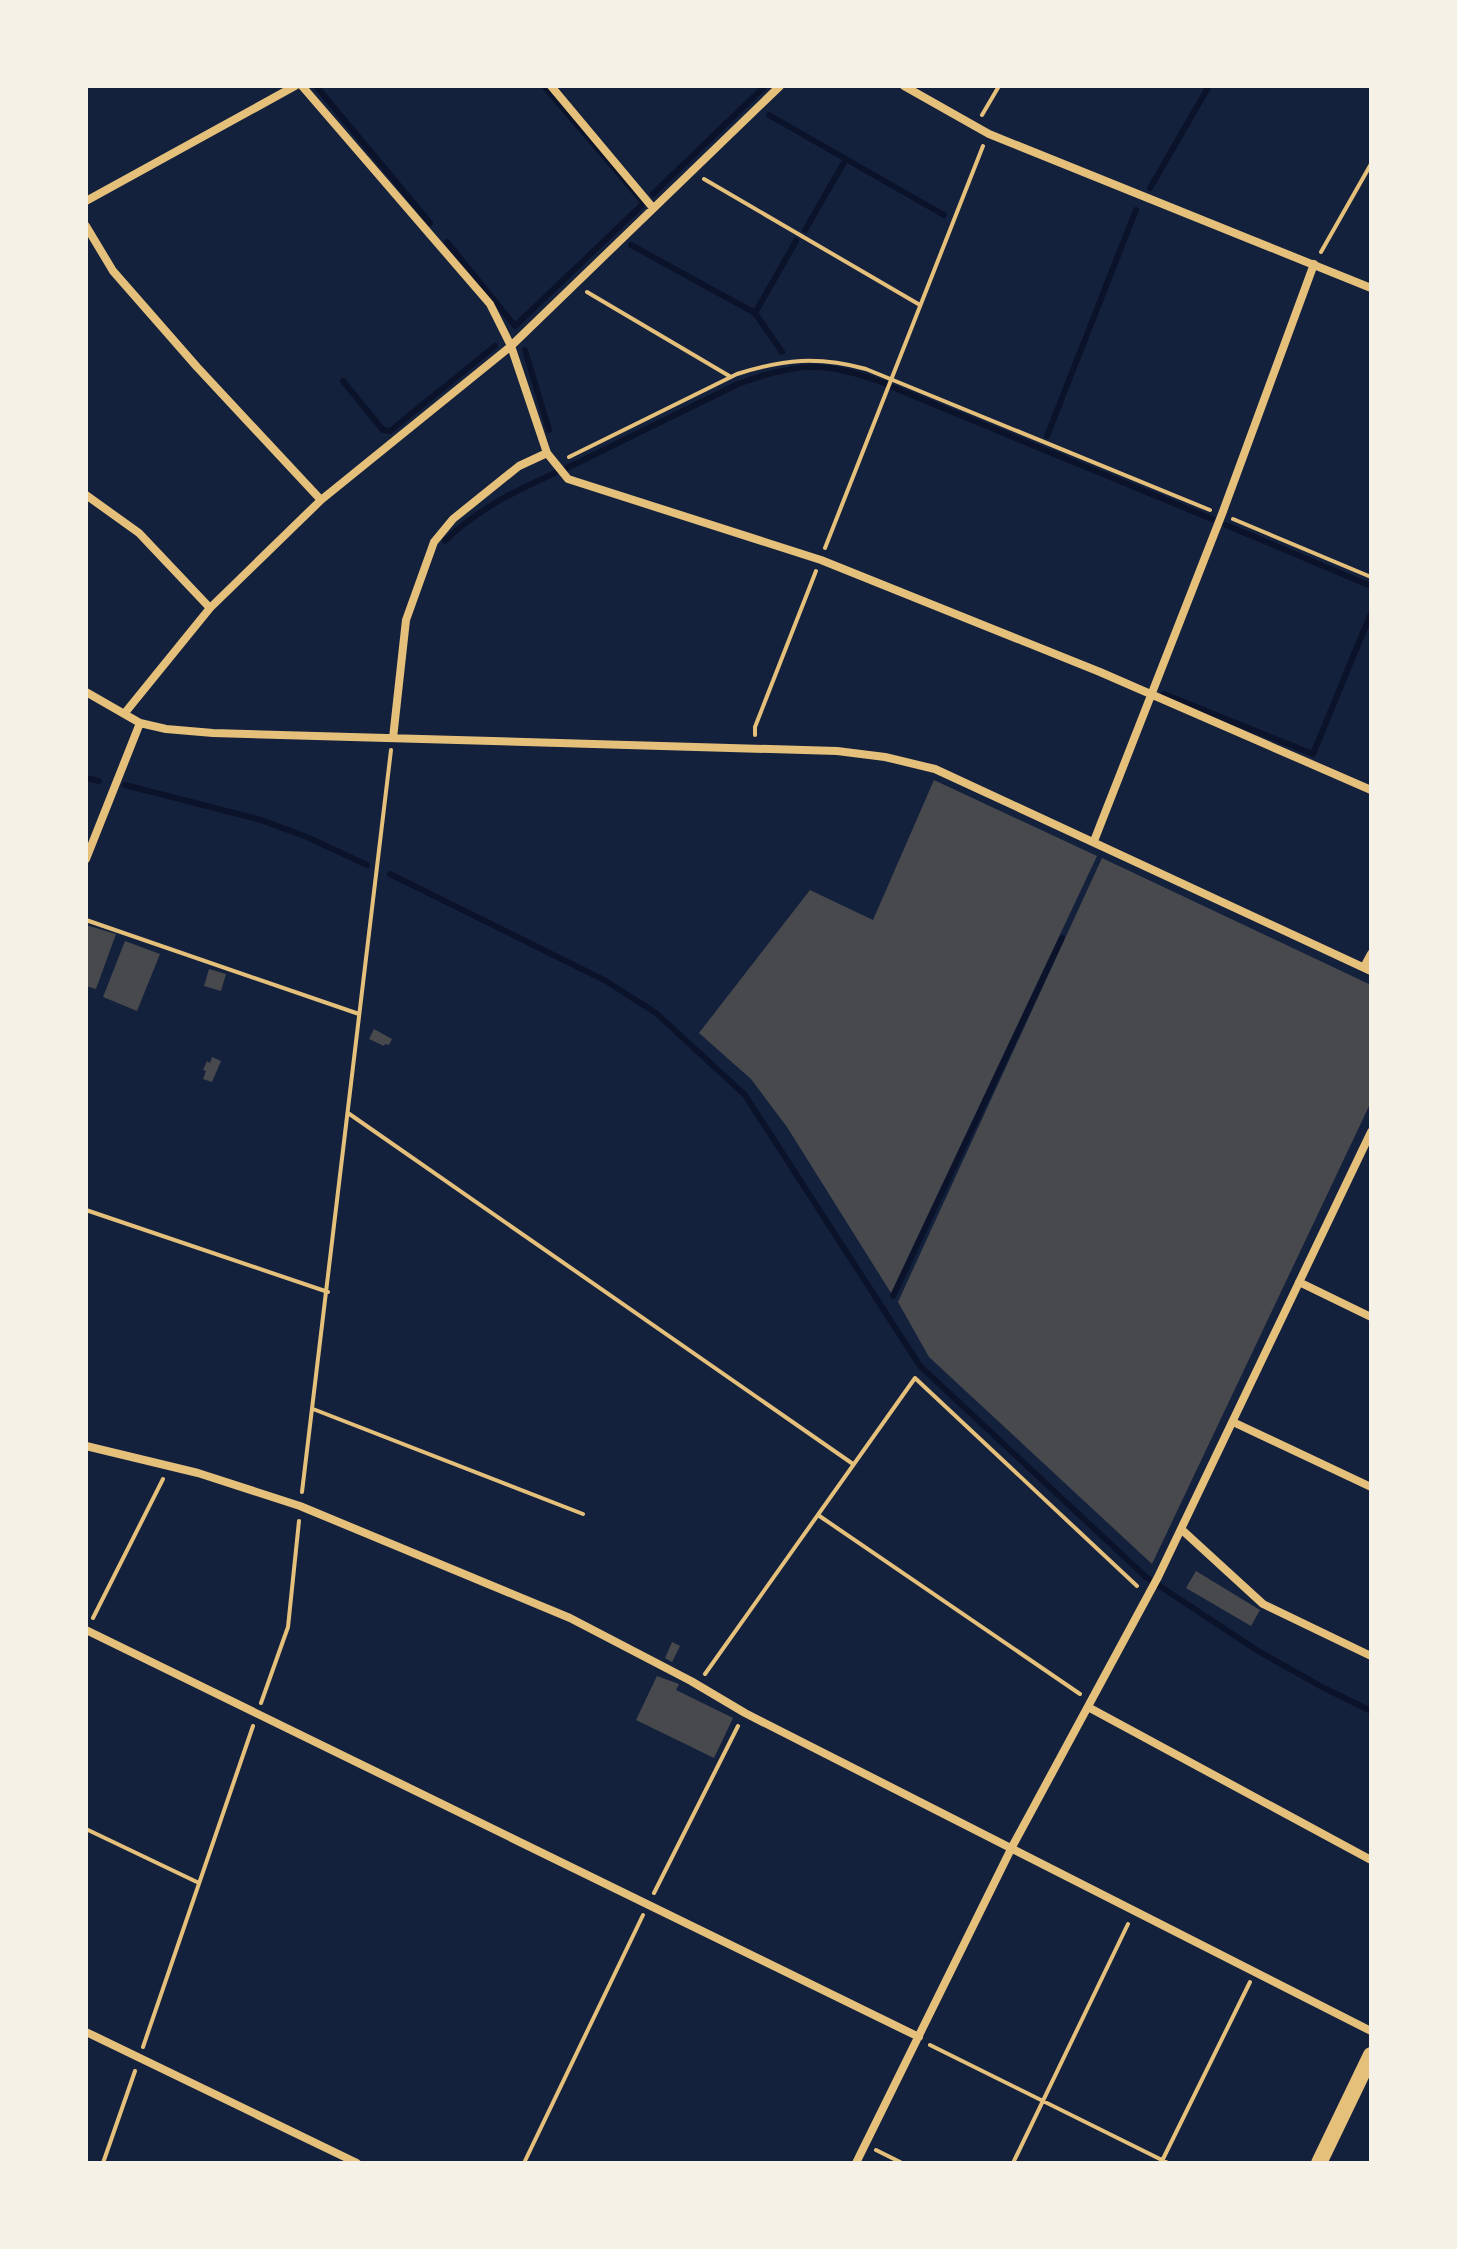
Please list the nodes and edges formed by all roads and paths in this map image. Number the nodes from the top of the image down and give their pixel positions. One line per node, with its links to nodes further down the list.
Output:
1 (295, 86): 11 (street)
2 (302, 86): 18 (street)
3 (551, 86): 12 (street)
4 (780, 86): 10 (street)
5 (904, 86): 7 (street)
6 (999, 86): 7 (path)
7 (975, 127): 8 (street)
8 (989, 134): 14 (street); 17 (path)
9 (1371, 164): 14 (path)
10 (692, 172): 12 (street); 17 (path)
11 (86, 201)
12 (653, 208): 15 (street)
13 (86, 226): 24 (street)
14 (1314, 264): 16 (street); 25 (street)
15 (575, 285): 18 (street); 19 (path)
16 (1371, 288)
17 (920, 305): 20 (path)
18 (511, 346): 21 (street); 24 (street)
19 (731, 377): 20 (path); 22 (path)
20 (891, 379): 25 (path); 26 (path)
21 (547, 453): 22 (street); 33 (street)
22 (556, 464): 26 (street)
23 (86, 495): 28 (street)
24 (321, 500): 28 (street)
25 (1222, 514): 27 (path); 30 (street)
26 (821, 560): 30 (street); 34 (path)
27 (1371, 577)
28 (210, 608): 31 (street)
29 (86, 692): 31 (street)
30 (1150, 694): 35 (street); 36 (street)
31 (124, 714): 32 (street)
32 (140, 723): 33 (street); 37 (street)
33 (393, 738): 34 (street); 41 (path)
34 (754, 749): 36 (street)
35 (1371, 790)
36 (1094, 841): 40 (street)
37 (86, 859)
38 (86, 920): 41 (path)
39 (1371, 954): 40 (street)
40 (1367, 969)
41 (359, 1014): 42 (path)
42 (348, 1113): 46 (path); 51 (path)
43 (1371, 1132): 45 (street)
44 (86, 1210): 46 (path)
45 (1299, 1282): 47 (street); 49 (street)
46 (328, 1292): 48 (path)
47 (1371, 1317)
48 (312, 1409): 54 (path); 55 (path)
49 (1233, 1422): 53 (street); 57 (street)
50 (86, 1446): 52 (street)
51 (853, 1464): 56 (path); 58 (path)
52 (169, 1466): 54 (street); 59 (path)
53 (1371, 1487)
54 (300, 1506): 61 (street); 63 (path)
55 (583, 1514)
56 (818, 1515): 61 (path); 62 (path)
57 (1181, 1529): 58 (street); 60 (street)
58 (1148, 1594): 62 (street)
59 (86, 1630): 63 (street)
60 (1371, 1656)
61 (698, 1685): 64 (street)
62 (1089, 1704): 66 (street); 67 (street)
63 (257, 1713): 68 (path); 69 (street)
64 (745, 1713): 66 (street); 69 (path)
65 (86, 1829): 68 (path)
66 (1012, 1847): 70 (street); 74 (street)
67 (1371, 1860)
68 (199, 1883): 76 (path)
69 (648, 1904): 74 (street); 82 (path)
70 (1134, 1911): 71 (street); 77 (path)
71 (1255, 1972): 72 (street); 79 (path)
72 (1371, 2031)
73 (86, 2032): 76 (street)
74 (918, 2038): 77 (path); 78 (street)
75 (1371, 2055): 86 (main road)
76 (140, 2058): 80 (path); 81 (street)
77 (1043, 2101): 79 (path); 85 (path)
78 (865, 2145): 83 (street); 84 (path)
79 (1164, 2162)
80 (103, 2163)
81 (357, 2163)
82 (524, 2163)
83 (856, 2163)
84 (902, 2163)
85 (1013, 2163)
86 (1319, 2163)

